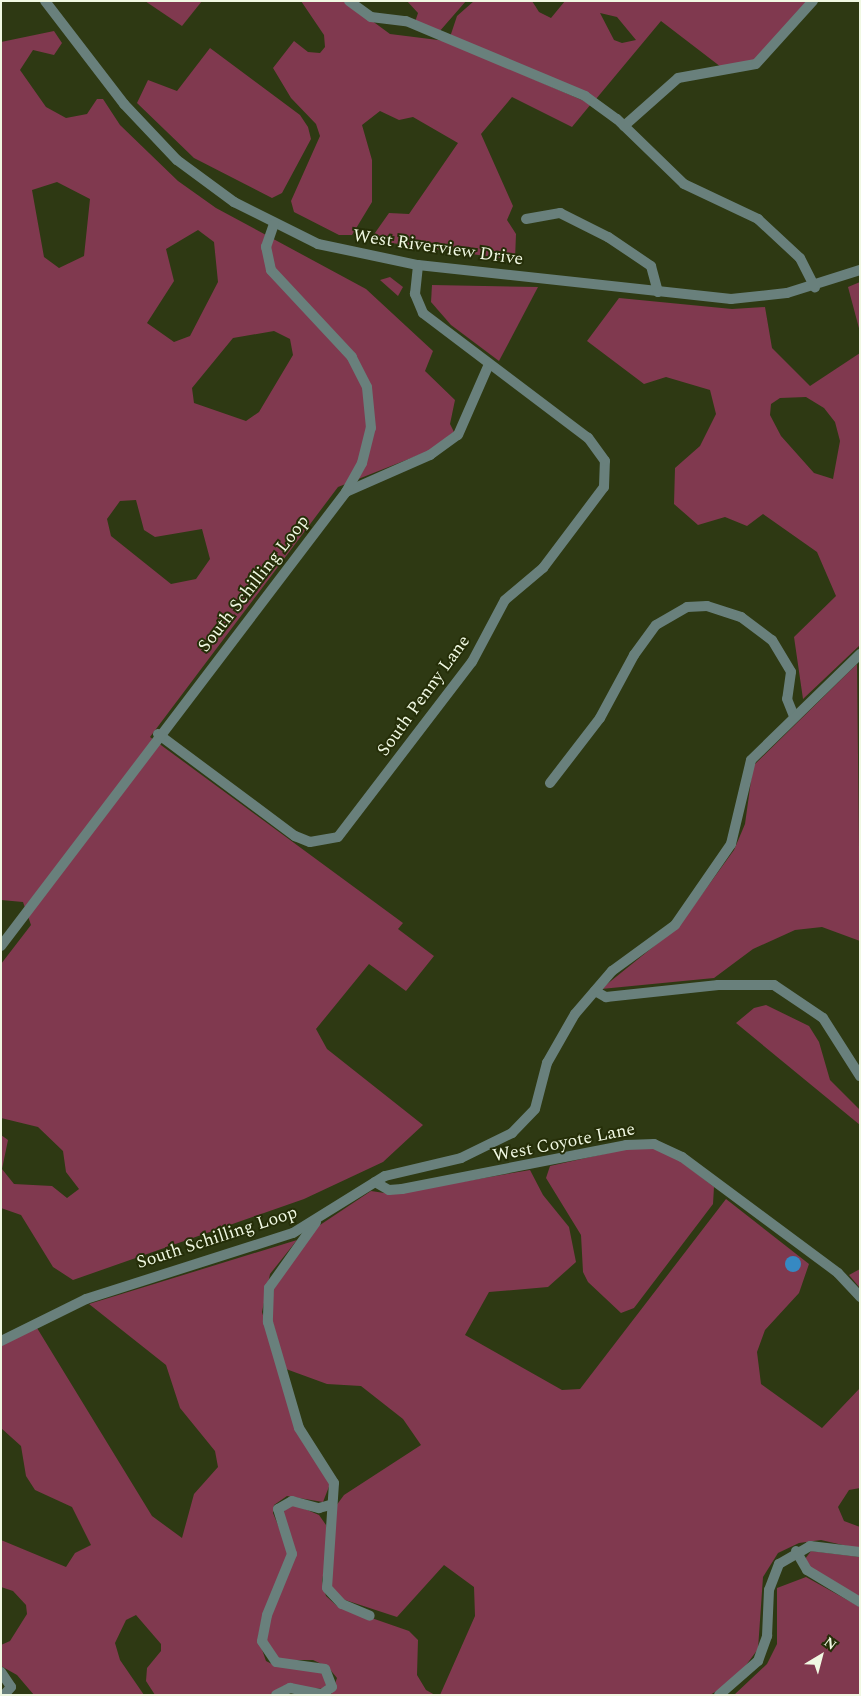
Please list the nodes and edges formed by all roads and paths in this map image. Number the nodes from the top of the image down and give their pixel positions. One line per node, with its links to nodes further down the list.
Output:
1 (45, 1): 6 (street, West Riverview Drive)
2 (349, 1): 4 (street)
3 (813, 1): 4 (street)
4 (624, 126): 9 (street)
5 (526, 219): 10 (street)
6 (274, 224): 7 (street, West Riverview Drive); 12 (street, South Schilling Loop)
7 (418, 265): 10 (street, West Riverview Drive); 11 (street, South Penny Lane)
8 (860, 270): 9 (street, West Riverview Drive)
9 (815, 287): 10 (street, West Riverview Drive)
10 (658, 292)
11 (489, 364): 12 (street); 15 (street, South Penny Lane)
12 (346, 492): 15 (street, South Schilling Loop)
13 (860, 654): 14 (street, South Schilling Loop)
14 (794, 716): 16 (street); 18 (street, South Schilling Loop)
15 (158, 734): 17 (street, South Schilling Loop)
16 (550, 783)
17 (1, 946)
18 (594, 991): 19 (street); 20 (street, South Schilling Loop)
19 (860, 1076)
20 (375, 1182): 21 (street, South Schilling Loop); 22 (street, West Coyote Lane)
21 (316, 1221): 23 (street, South Schilling Loop); 24 (street)
22 (860, 1297)
23 (1, 1341)
24 (330, 1505): 28 (street); 31 (street)
25 (796, 1551): 26 (street); 27 (street); 32 (street)
26 (860, 1552)
27 (860, 1602)
28 (370, 1616)
29 (1, 1672): 30 (street)
30 (4, 1695)
31 (276, 1695)
32 (719, 1695)

